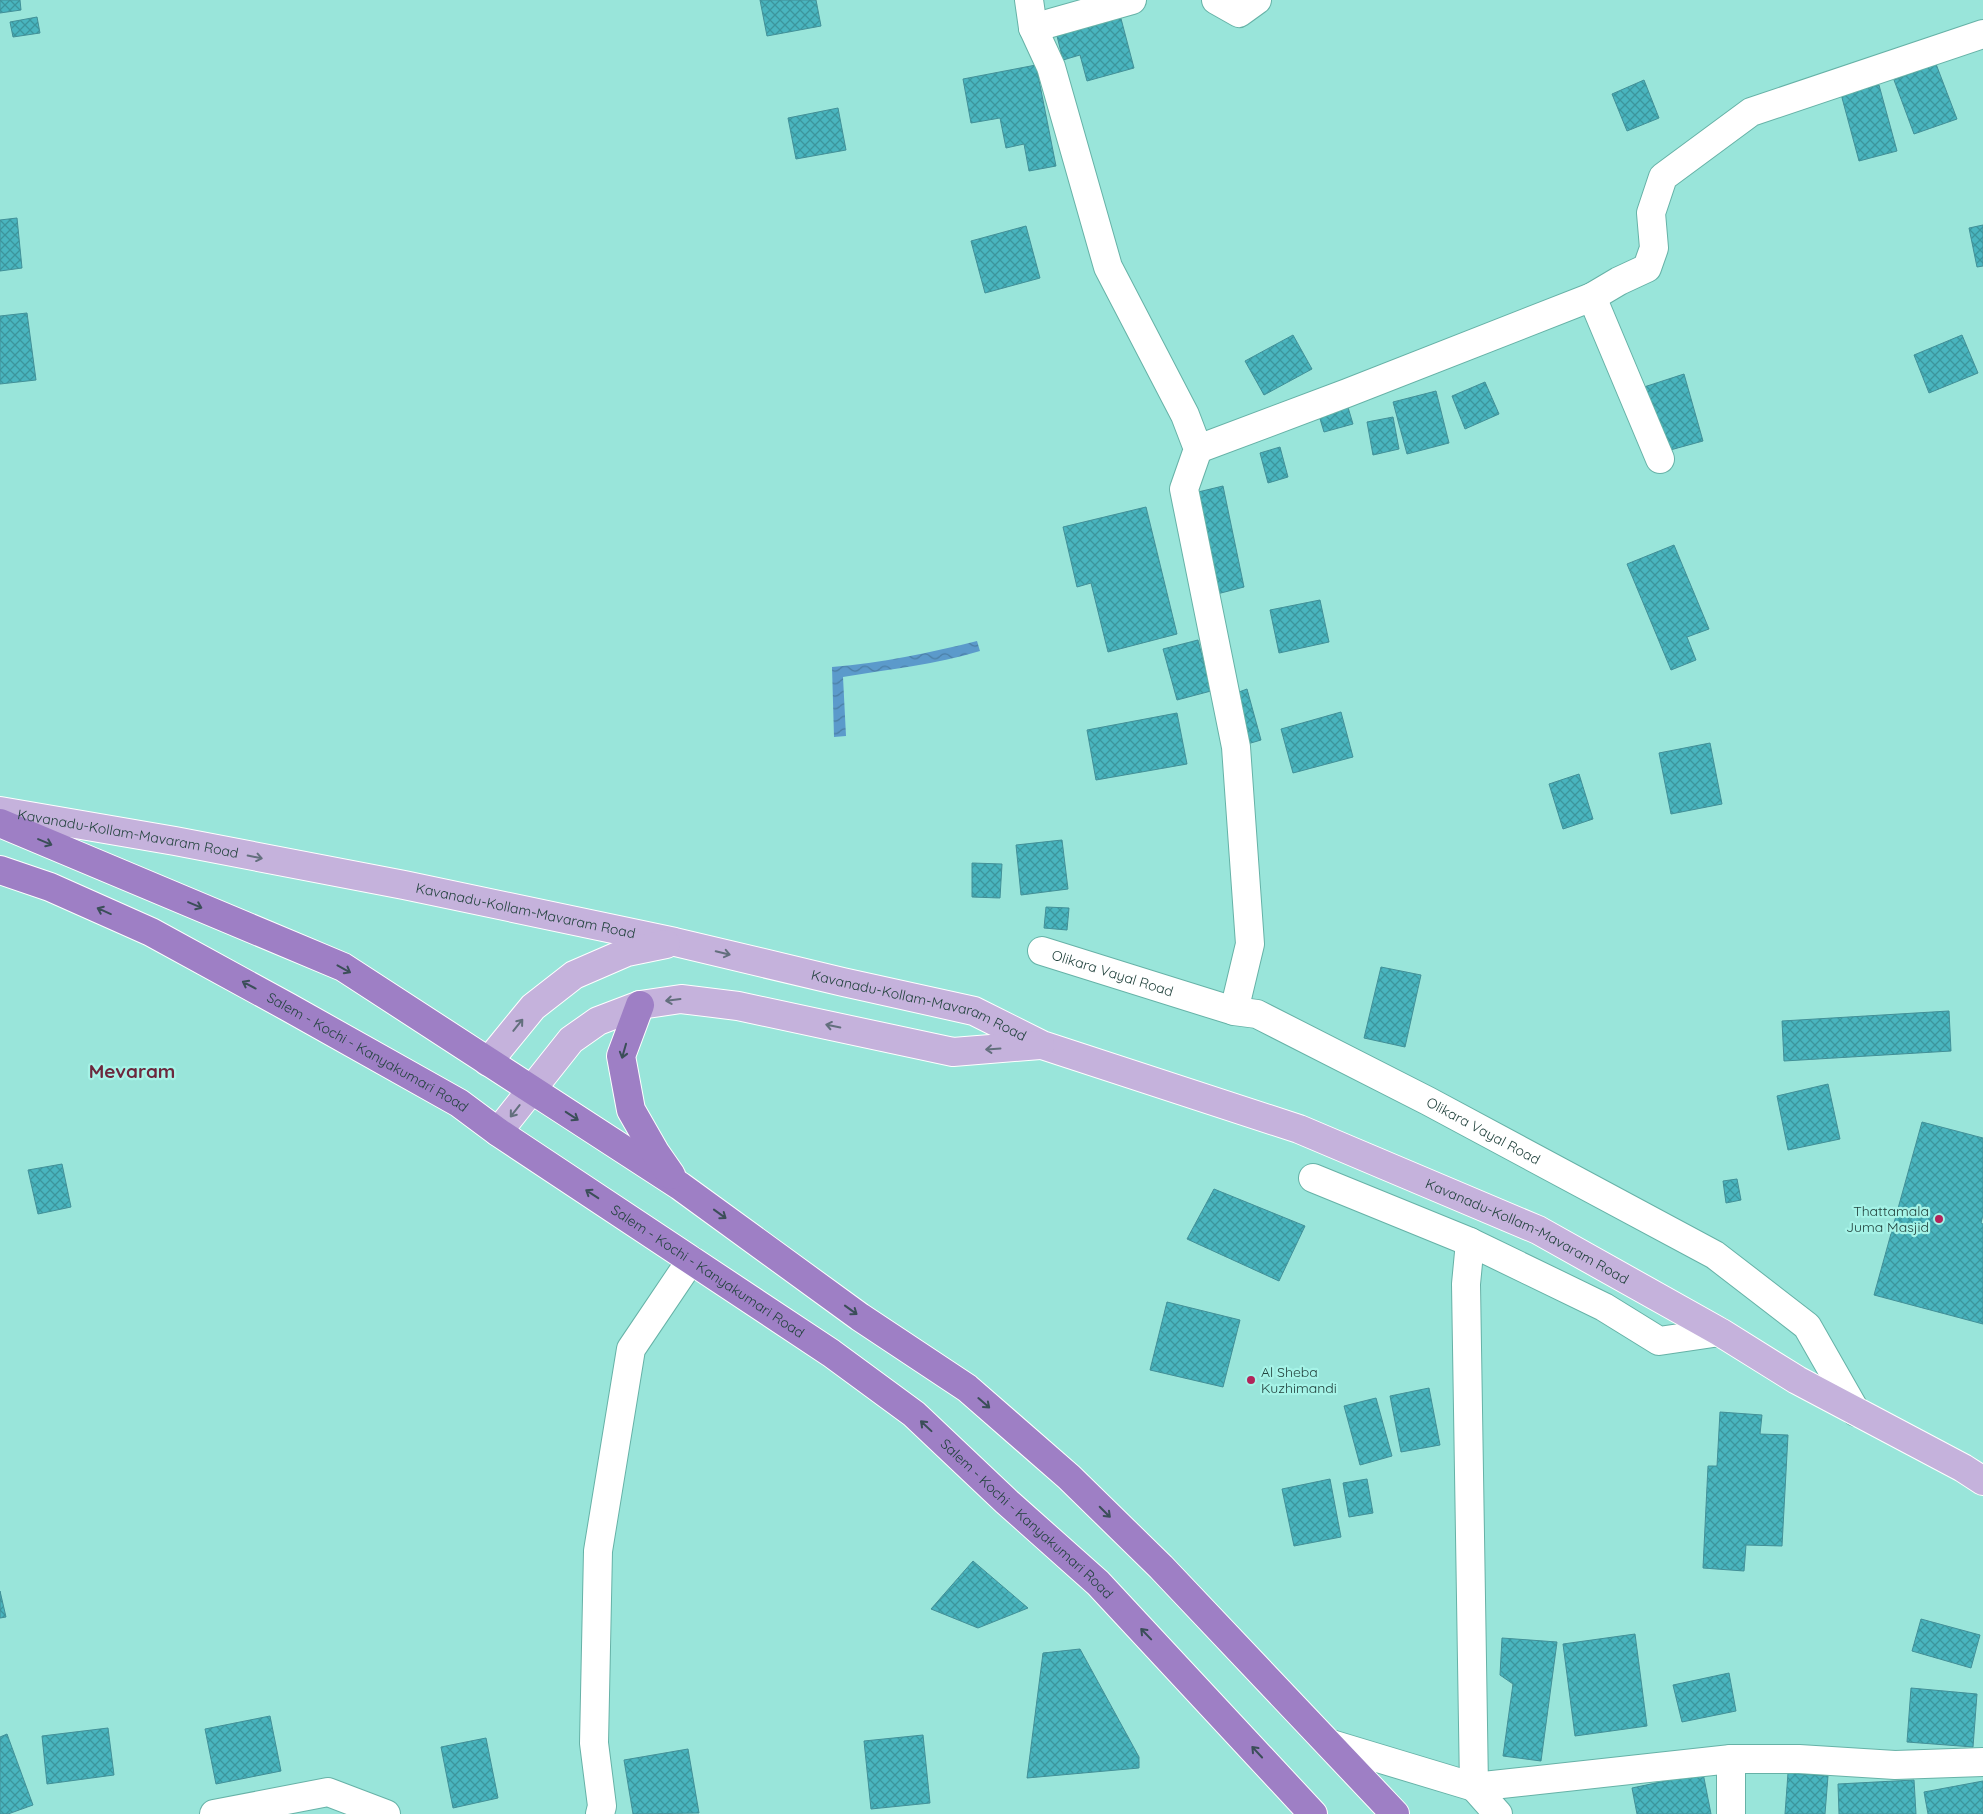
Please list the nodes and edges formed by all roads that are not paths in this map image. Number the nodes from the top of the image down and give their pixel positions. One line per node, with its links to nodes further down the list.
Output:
1 (1029, 0): 5 (street)
2 (1132, 0): 5 (street)
3 (1216, 0): 4 (street)
4 (1257, 0)
5 (1033, 28): 8 (street)
6 (1983, 34): 7 (street)
7 (1592, 297): 8 (street); 9 (street)
8 (1198, 449): 16 (street)
9 (1660, 459)
10 (0, 811): 13 (main road, Kavanadu-Kollam-Mavaram Road, one-way to 13)
11 (0, 823): 18 (highway, one-way to 18)
12 (0, 870): 20 (highway, Salem - Kochi - Kanyakumari Road, one-way to 12)
13 (675, 942): 17 (main road, Kavanadu-Kollam-Mavaram Road, one-way to 17); 18 (main road, one-way to 13)
14 (1042, 951): 16 (street, Olikara Vayal Road)
15 (640, 1005): 17 (main road, Kavanadu-Kollam-Mavaram Road, one-way to 15); 19 (main road, Kavanadu-Kollam-Mavaram Road); 22 (highway, one-way to 22)
16 (1234, 1011): 26 (street, Olikara Vayal Road)
17 (1042, 1045): 25 (main road, Kavanadu-Kollam-Mavaram Road)
18 (488, 1062): 19 (highway)
19 (531, 1090): 20 (main road, Kavanadu-Kollam-Mavaram Road, one-way to 20); 22 (highway, one-way to 22)
20 (498, 1132): 24 (highway, Salem - Kochi - Kanyakumari Road, one-way to 20)
21 (1313, 1178): 23 (street)
22 (680, 1186): 28 (highway, one-way to 28)
23 (1470, 1242): 25 (street); 32 (street)
24 (691, 1260): 31 (highway, Salem - Kochi - Kanyakumari Road, one-way to 24); 35 (street)
25 (1720, 1332): 26 (main road, Kavanadu-Kollam-Mavaram Road)
26 (1856, 1412): 27 (main road, Kavanadu-Kollam-Mavaram Road)
27 (1983, 1481)
28 (1328, 1743): 32 (street); 38 (highway)
29 (1731, 1758): 30 (street); 32 (street); 40 (street)
30 (1983, 1762)
31 (1279, 1777): 36 (street); 37 (highway, Salem - Kochi - Kanyakumari Road)
32 (1474, 1787): 39 (street)
33 (214, 1814): 34 (street)
34 (386, 1814)
35 (600, 1814)
36 (1294, 1814)
37 (1314, 1814)
38 (1395, 1814)
39 (1498, 1814)
40 (1731, 1814)

